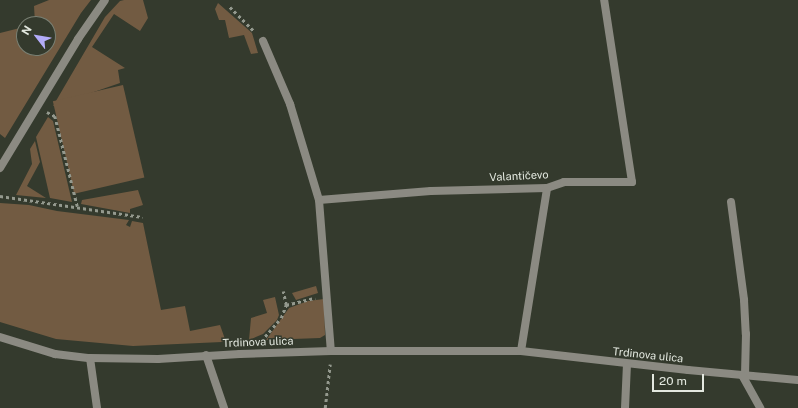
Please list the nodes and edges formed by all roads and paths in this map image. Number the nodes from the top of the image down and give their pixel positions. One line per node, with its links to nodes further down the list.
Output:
1 (105, 0): 6 (street)
2 (604, 0): 7 (street, Valantičevo)
3 (230, 7): 4 (path)
4 (263, 41): 9 (street)
5 (46, 111): 11 (path)
6 (0, 168)
7 (548, 188): 9 (street, Valantičevo); 19 (street)
8 (0, 196): 11 (path)
9 (319, 200): 14 (street)
10 (731, 202): 23 (street)
11 (78, 208): 12 (path)
12 (142, 217)
13 (283, 292): 15 (path)
14 (327, 296): 15 (path); 18 (street)
15 (286, 305): 17 (path)
16 (0, 337): 21 (street, Trdinova ulica)
17 (259, 342)
18 (331, 351): 19 (street, Trdinova ulica); 20 (street, Trdinova ulica); 27 (path)
19 (521, 352): 22 (street, Trdinova ulica)
20 (206, 355): 21 (street, Trdinova ulica); 26 (street)
21 (90, 358): 25 (street)
22 (627, 364): 23 (street, Trdinova ulica); 28 (street)
23 (743, 375): 24 (street, Trdinova ulica); 29 (street)
24 (798, 380)
25 (98, 408)
26 (224, 408)
27 (325, 408)
28 (625, 408)
29 (760, 408)

